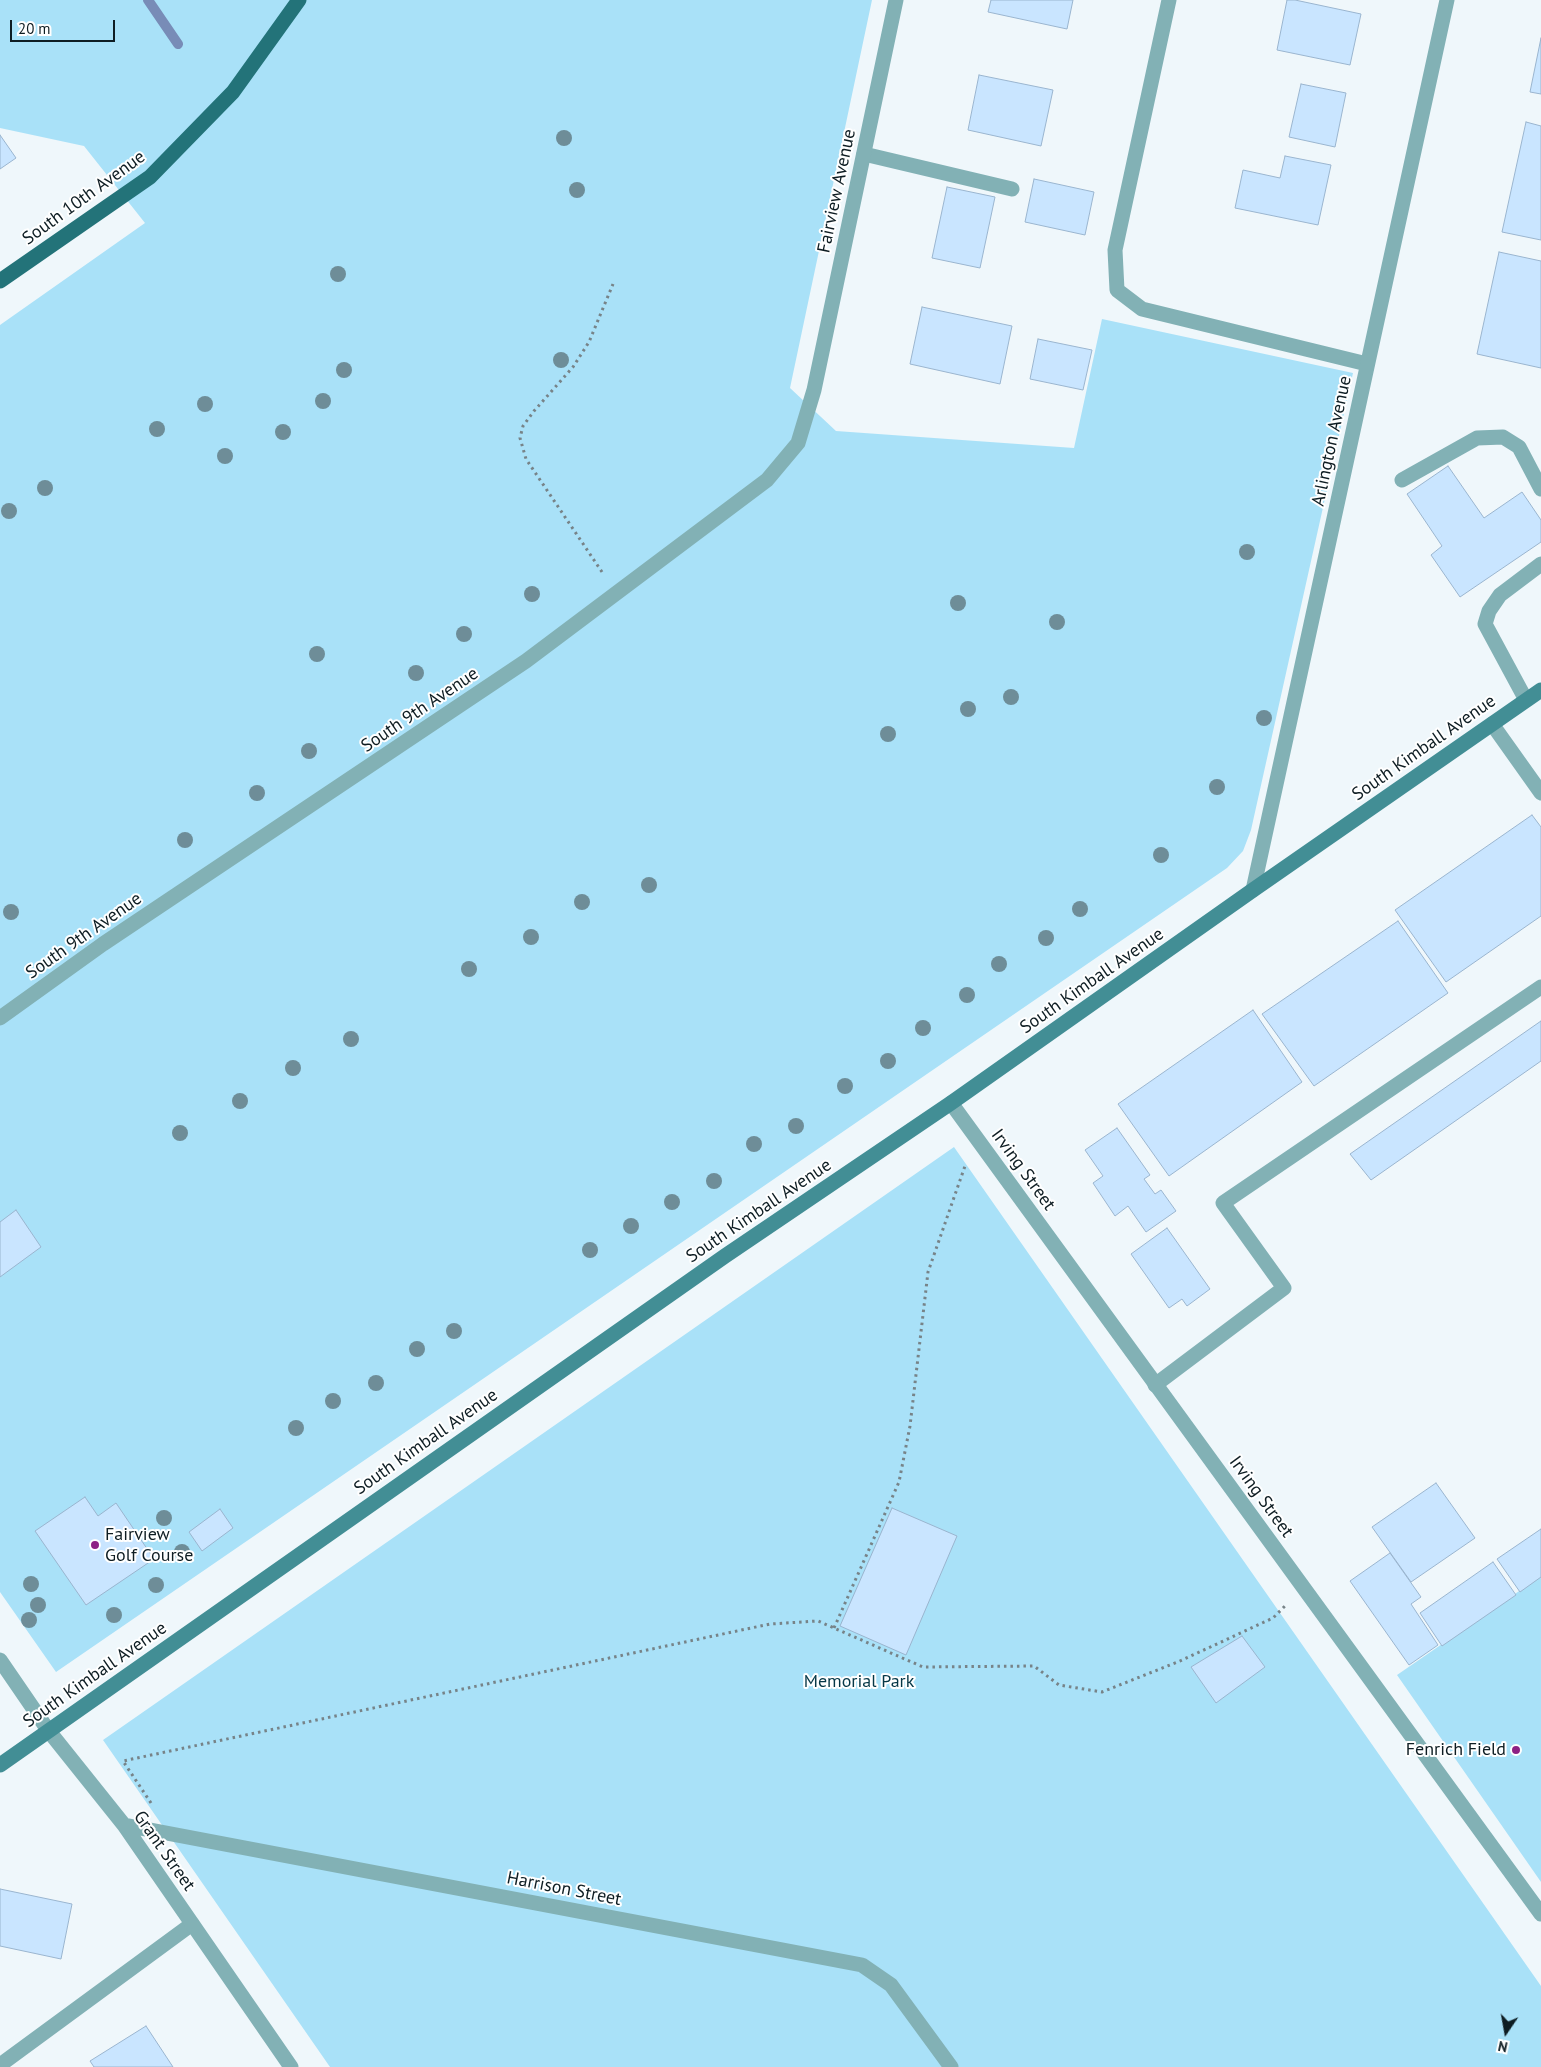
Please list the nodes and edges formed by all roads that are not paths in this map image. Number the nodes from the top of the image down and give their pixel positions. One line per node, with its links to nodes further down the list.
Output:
1 (299, 0): 7 (main road, South 10th Avenue)
2 (896, 0): 5 (street, Fairview Avenue)
3 (1169, 0): 8 (street)
4 (1447, 0): 8 (street, Arlington Avenue)
5 (864, 154): 6 (street); 9 (street, Fairview Avenue)
6 (1012, 189)
7 (0, 281)
8 (1367, 364): 17 (street, Arlington Avenue)
9 (814, 390): 19 (street, South 9th Avenue)
10 (1402, 480): 11 (street)
11 (1541, 489)
12 (1541, 564): 14 (street)
13 (1541, 690): 14 (street, South Kimball Avenue)
14 (1526, 700): 15 (street, South Kimball Avenue)
15 (1492, 724): 16 (street); 17 (street, South Kimball Avenue)
16 (1541, 793)
17 (1253, 890): 20 (street, South Kimball Avenue)
18 (1541, 987): 21 (street)
19 (0, 1018)
20 (951, 1103): 21 (street, Irving Street); 23 (street, South Kimball Avenue)
21 (1155, 1385): 26 (street, Irving Street)
22 (0, 1660): 23 (street, Grant Street)
23 (48, 1730): 24 (street, South Kimball Avenue); 25 (street, Grant Street)
24 (0, 1765)
25 (124, 1825): 27 (street, Grant Street); 30 (street, Harrison Street)
26 (1541, 1914)
27 (192, 1924): 28 (street); 29 (street, Grant Street)
28 (0, 2065)
29 (291, 2067)
30 (951, 2067)

